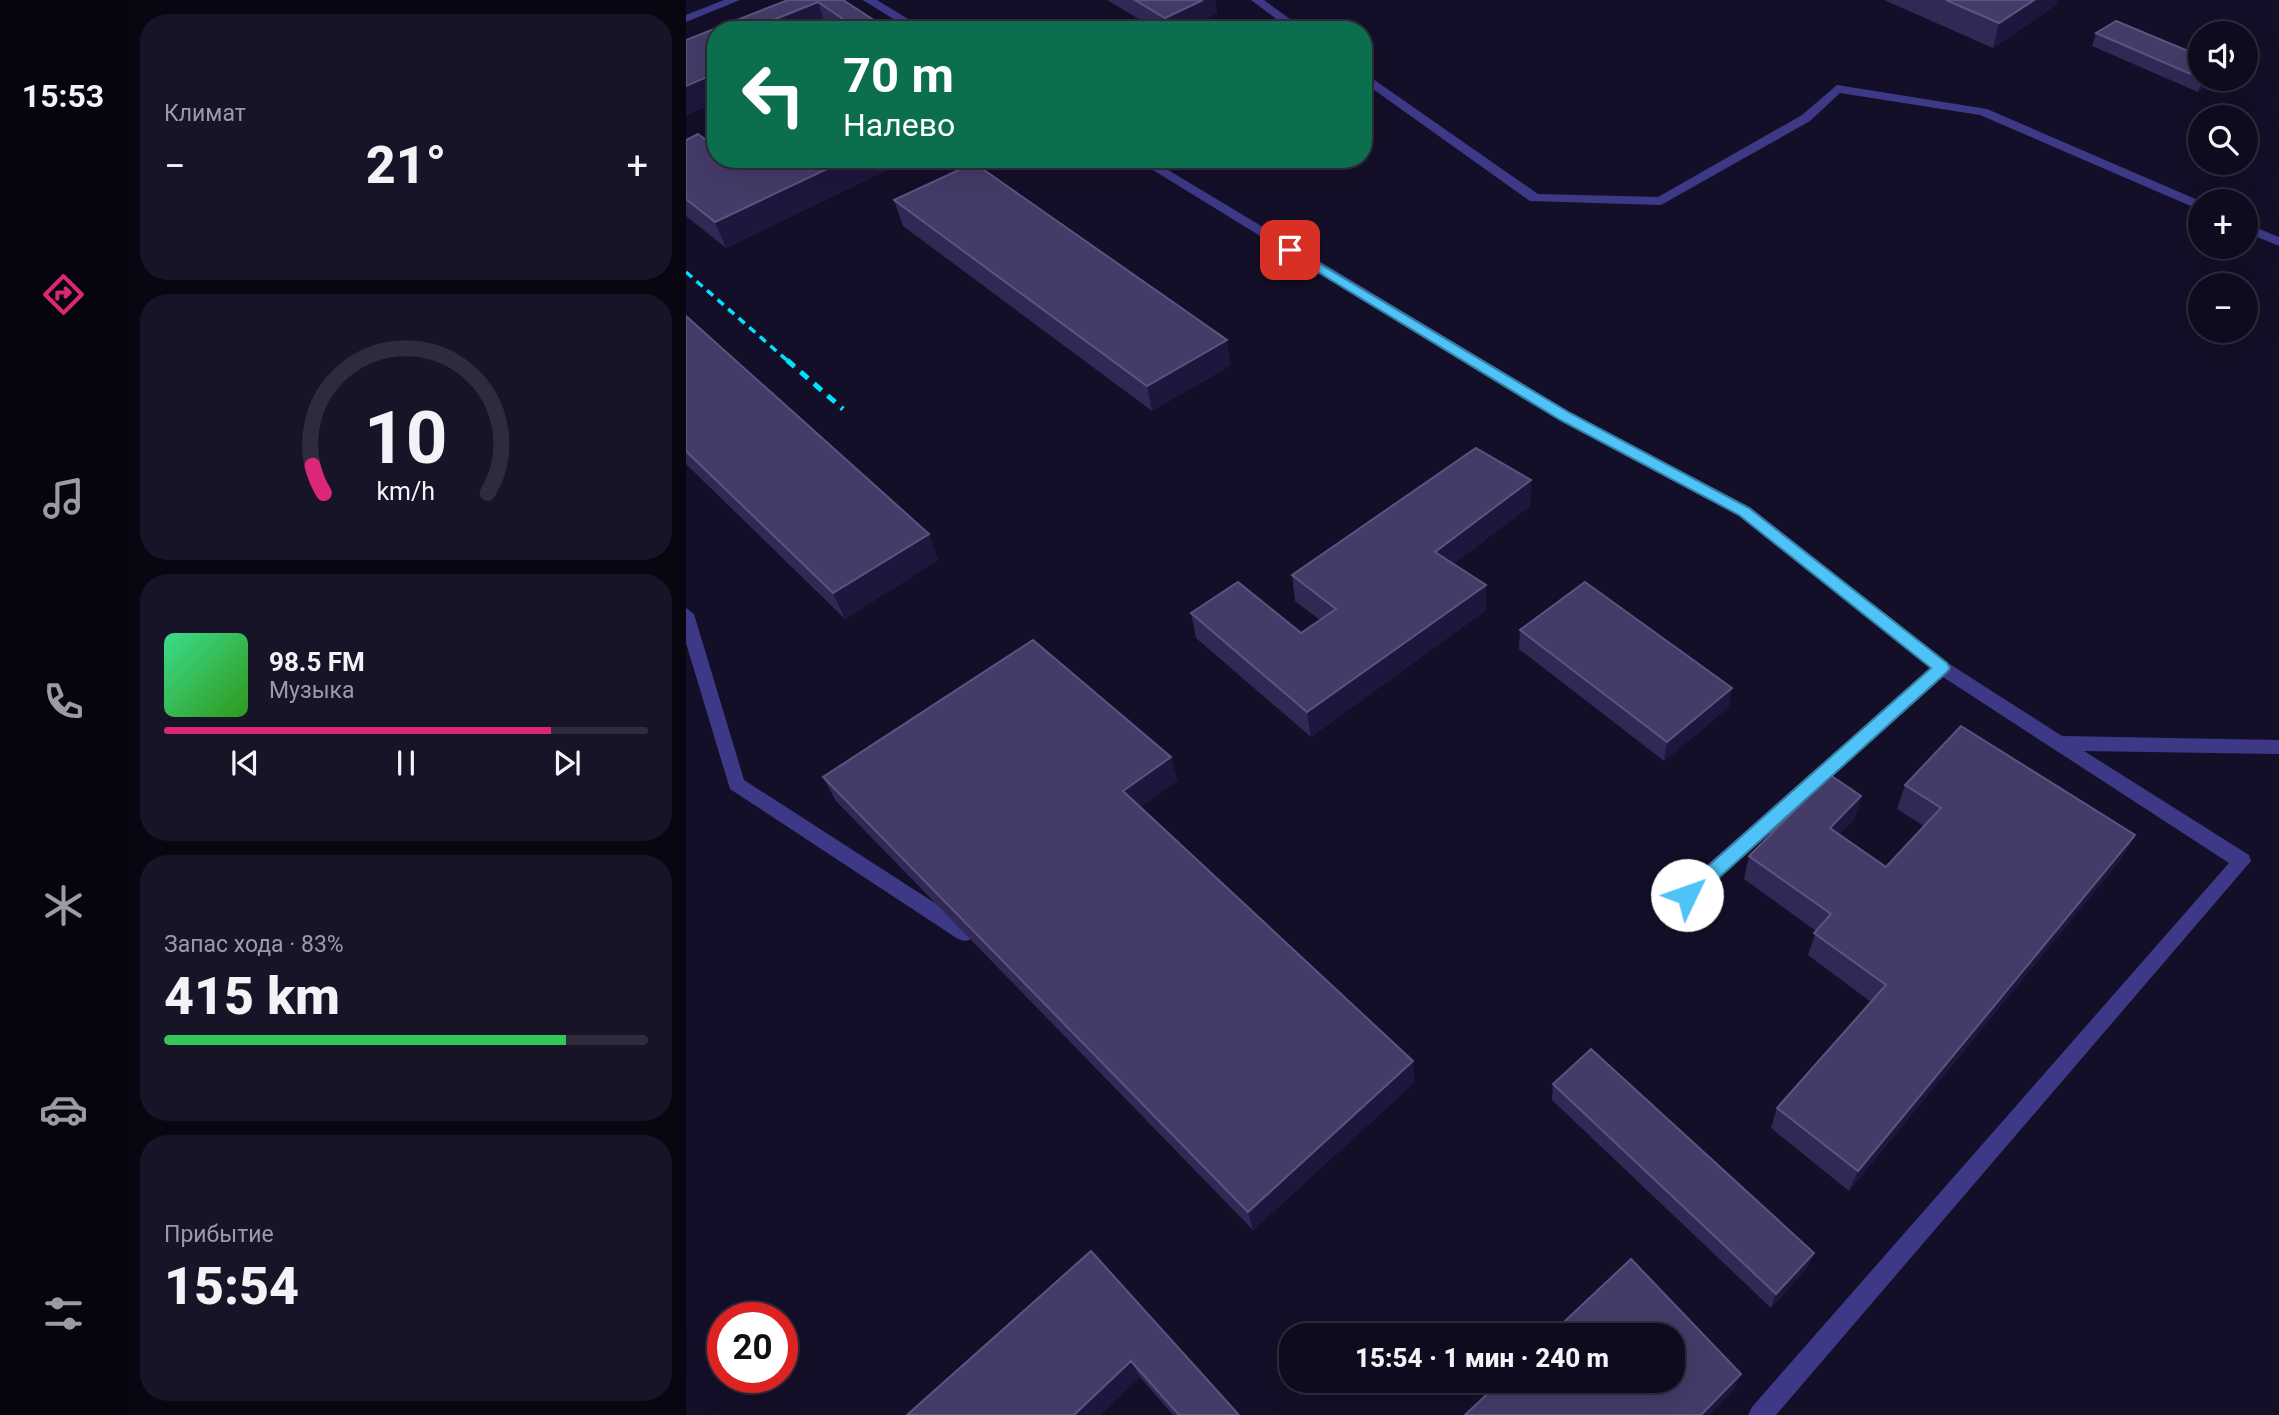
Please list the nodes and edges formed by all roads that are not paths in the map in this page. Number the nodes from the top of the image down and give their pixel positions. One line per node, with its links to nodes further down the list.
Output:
1 (734, 0): 4 (lane)
2 (869, 0): 5 (lane)
3 (1257, 0): 6 (lane)
4 (686, 19)
5 (905, 21)
6 (1286, 21)
7 (1372, 82): 9 (lane)
8 (1156, 168): 13 (lane)
9 (2188, 201)
10 (2258, 233): 11 (lane)
11 (2279, 242)
12 (686, 614): 17 (lane)
13 (1942, 668): 14 (lane); 16 (lane)
14 (2059, 743): 15 (lane); 18 (lane)
15 (2279, 747)
16 (1687, 895)
17 (965, 933)
18 (1760, 1415)

